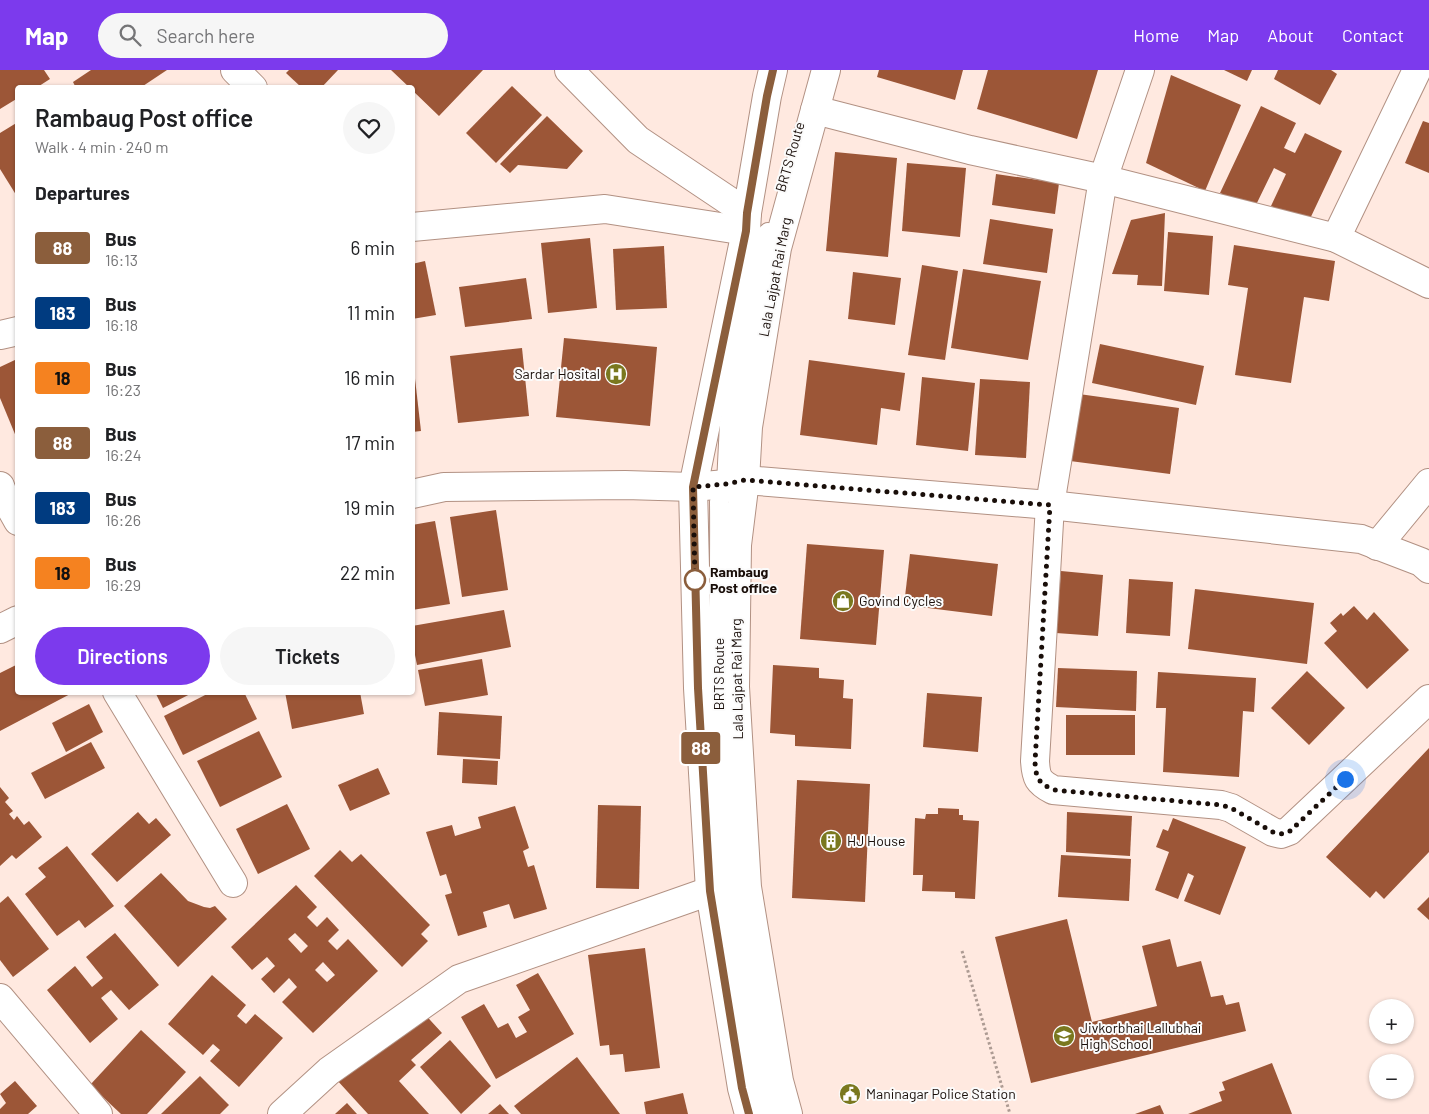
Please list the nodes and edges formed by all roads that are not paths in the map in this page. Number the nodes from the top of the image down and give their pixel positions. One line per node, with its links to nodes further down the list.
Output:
1 (235, 70): 8 (street)
2 (569, 70): 11 (street)
3 (773, 70): 11 (street)
4 (813, 70): 9 (lane)
5 (826, 70): 9 (street, Lala Lajpat Rai Marg)
6 (1140, 70): 10 (street)
7 (1417, 70): 13 (street)
8 (250, 85)
9 (812, 101): 10 (street); 17 (street, Lala Lajpat Rai Marg)
10 (1103, 179): 13 (street); 22 (street)
11 (746, 222): 12 (street); 20 (street)
12 (415, 227)
13 (1336, 238): 14 (street)
14 (1429, 284)
15 (15, 331): 16 (street)
16 (0, 335)
17 (735, 482): 20 (street); 22 (street); 33 (lane, BRTS Route); 36 (street, Lala Lajpat Rai Marg)
18 (1429, 482): 24 (street)
19 (0, 486): 23 (street)
20 (693, 487): 21 (street); 31 (street)
21 (415, 493)
22 (1050, 505): 24 (street); 29 (street)
23 (15, 516)
24 (1377, 546): 25 (street)
25 (1429, 569)
26 (15, 622): 27 (street)
27 (0, 629)
28 (119, 695): 30 (street)
29 (1429, 699)
30 (232, 884)
31 (710, 891): 33 (street); 35 (street)
32 (0, 998): 34 (street)
33 (749, 1113)
34 (98, 1114)
35 (282, 1114)
36 (788, 1114)

